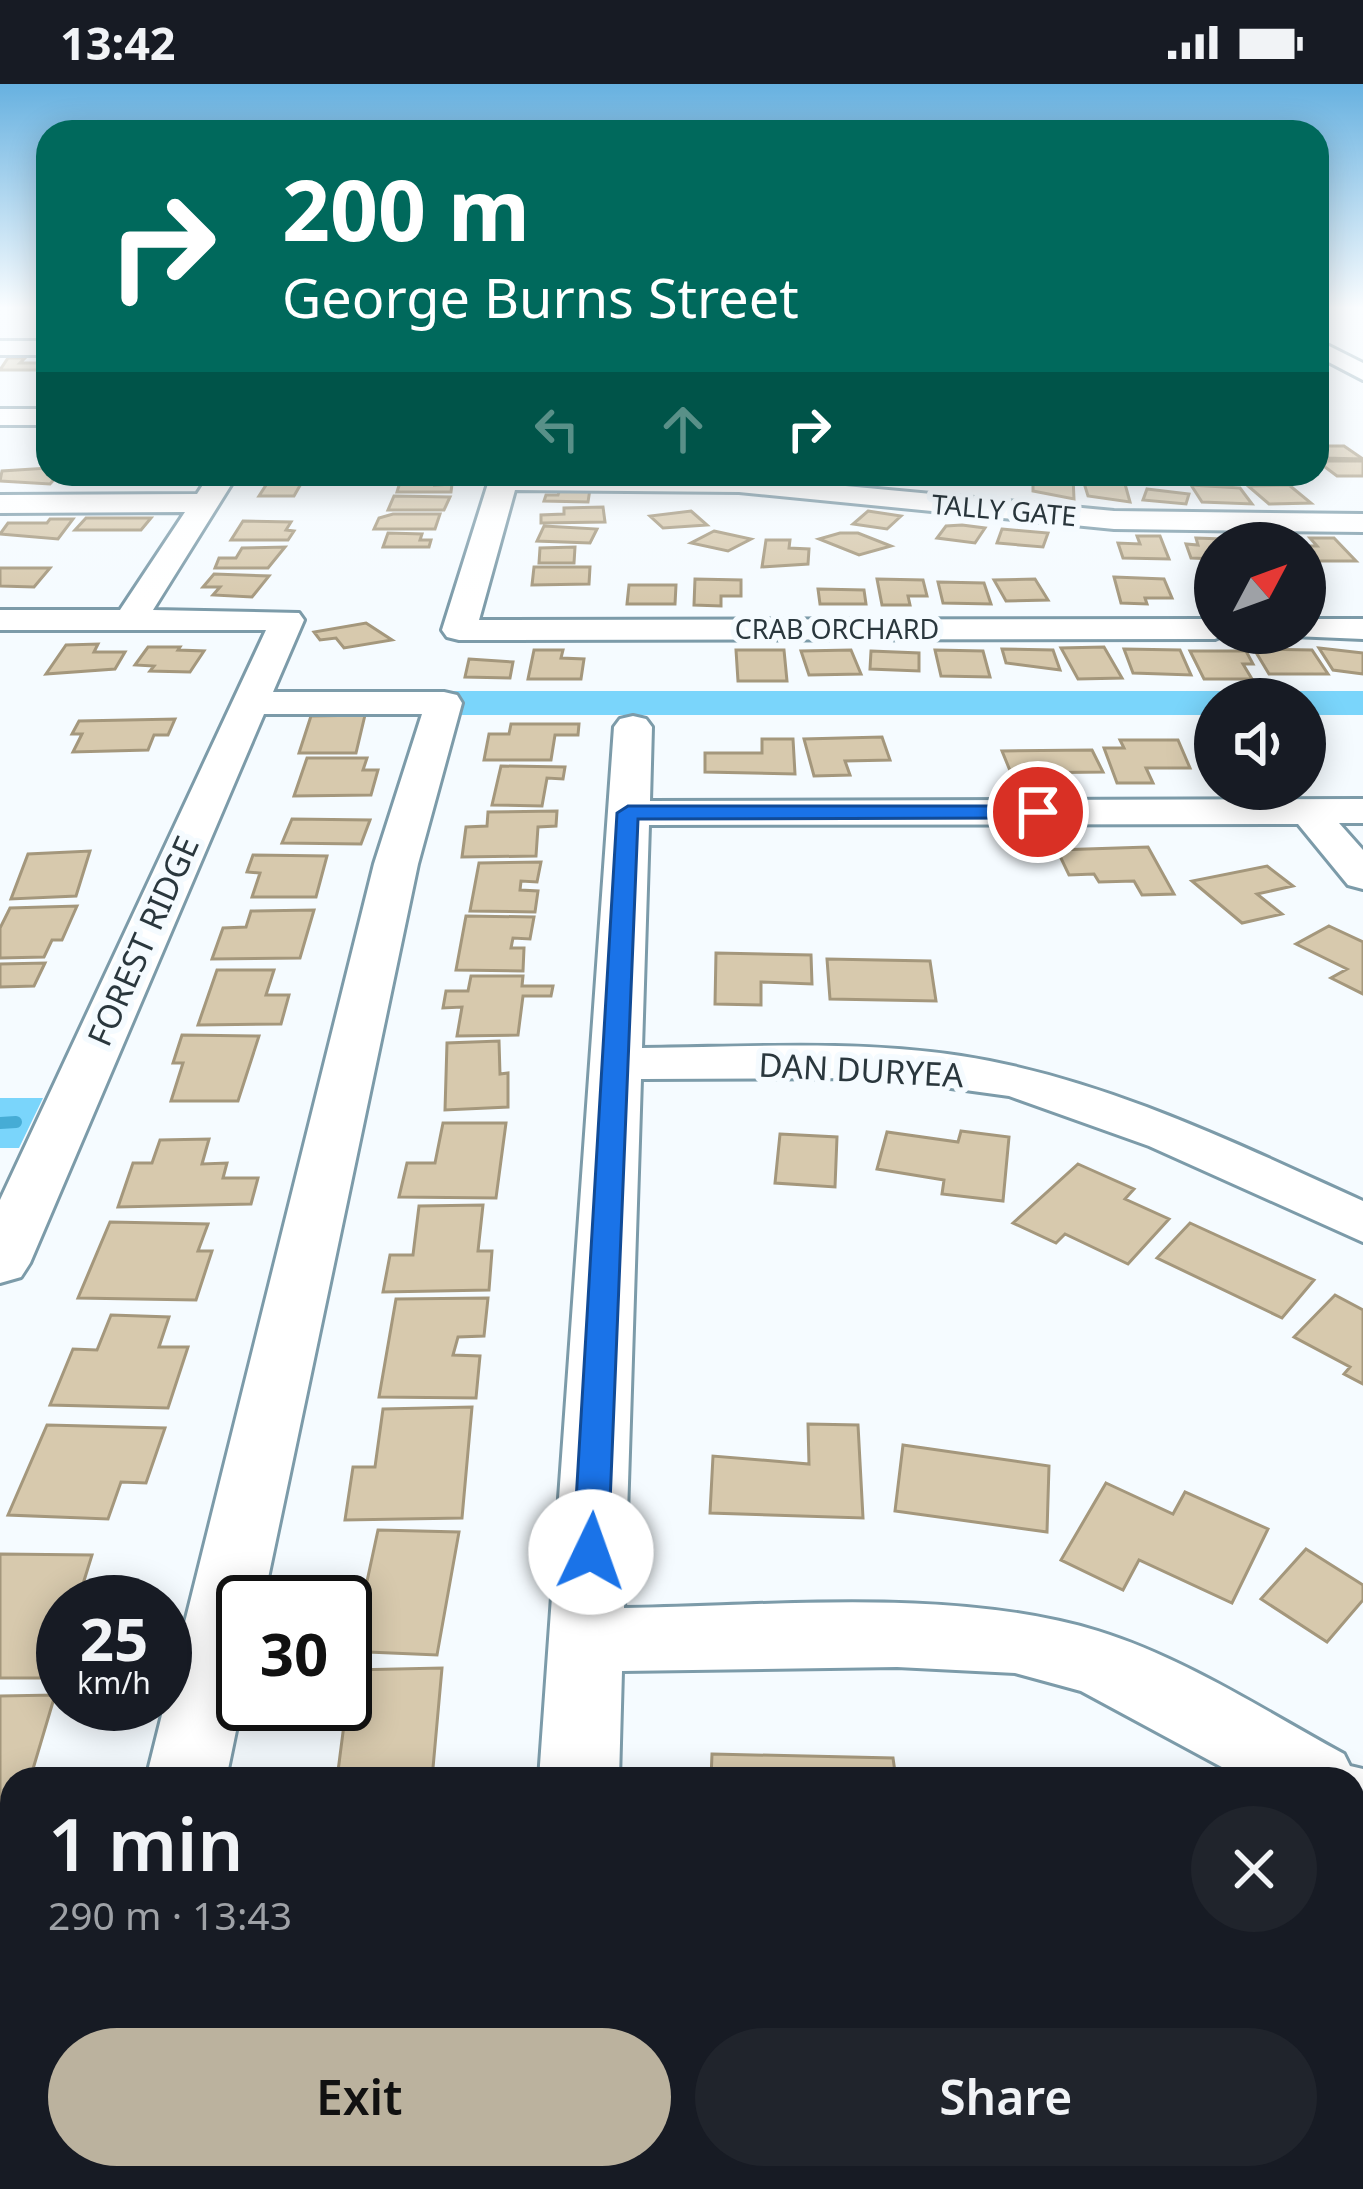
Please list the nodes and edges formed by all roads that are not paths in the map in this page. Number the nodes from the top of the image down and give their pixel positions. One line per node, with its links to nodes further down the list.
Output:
1 (0, 417): 2 (street)
2 (36, 417)
3 (216, 486): 7 (street)
4 (501, 486): 13 (street, CRAB ORCHARD)
5 (752, 486): 6 (street, TALLY GATE)
6 (806, 490): 9 (street); 10 (street, TALLY GATE)
7 (204, 503): 8 (street); 12 (street)
8 (0, 504)
9 (780, 519)
10 (1363, 523)
11 (0, 620): 12 (street)
12 (131, 620): 16 (street, FOREST RIDGE)
13 (1194, 629)
14 (1326, 629): 15 (street)
15 (1363, 629)
16 (250, 703): 24 (street, FOREST RIDGE); 26 (street)
17 (633, 727): 20 (street)
18 (1312, 812): 19 (street); 20 (street); 21 (street)
19 (1363, 812)
20 (628, 813): 22 (street)
21 (1363, 876)
22 (617, 1064): 23 (street, DAN DURYEA); 25 (street)
23 (1363, 1223)
24 (0, 1263)
25 (586, 1640): 27 (street); 28 (street)
26 (189, 1767)
27 (580, 1767)
28 (1295, 1767)

